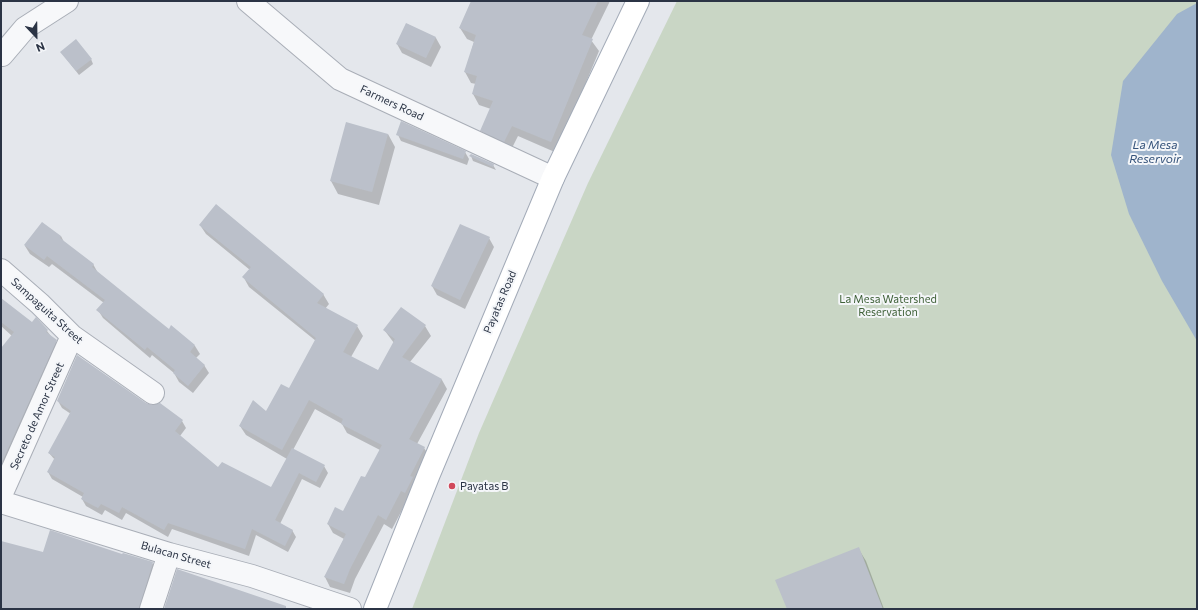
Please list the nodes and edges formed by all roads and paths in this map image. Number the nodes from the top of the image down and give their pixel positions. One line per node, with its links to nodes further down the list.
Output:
1 (67, 1): 4 (street)
2 (248, 1): 5 (street, Farmers Road)
3 (638, 1): 5 (main road, Payatas Road)
4 (2, 55)
5 (553, 178): 14 (main road, Payatas Road)
6 (1, 270): 7 (street, Sampaguita Street)
7 (72, 336): 8 (street, Sampaguita Street); 9 (street, Secreto de Amor Street)
8 (153, 393)
9 (1, 495)
10 (1, 502): 11 (street, Bulacan Street)
11 (169, 554): 12 (street); 13 (street, Bulacan Street)
12 (151, 609)
13 (350, 609)
14 (375, 609)

